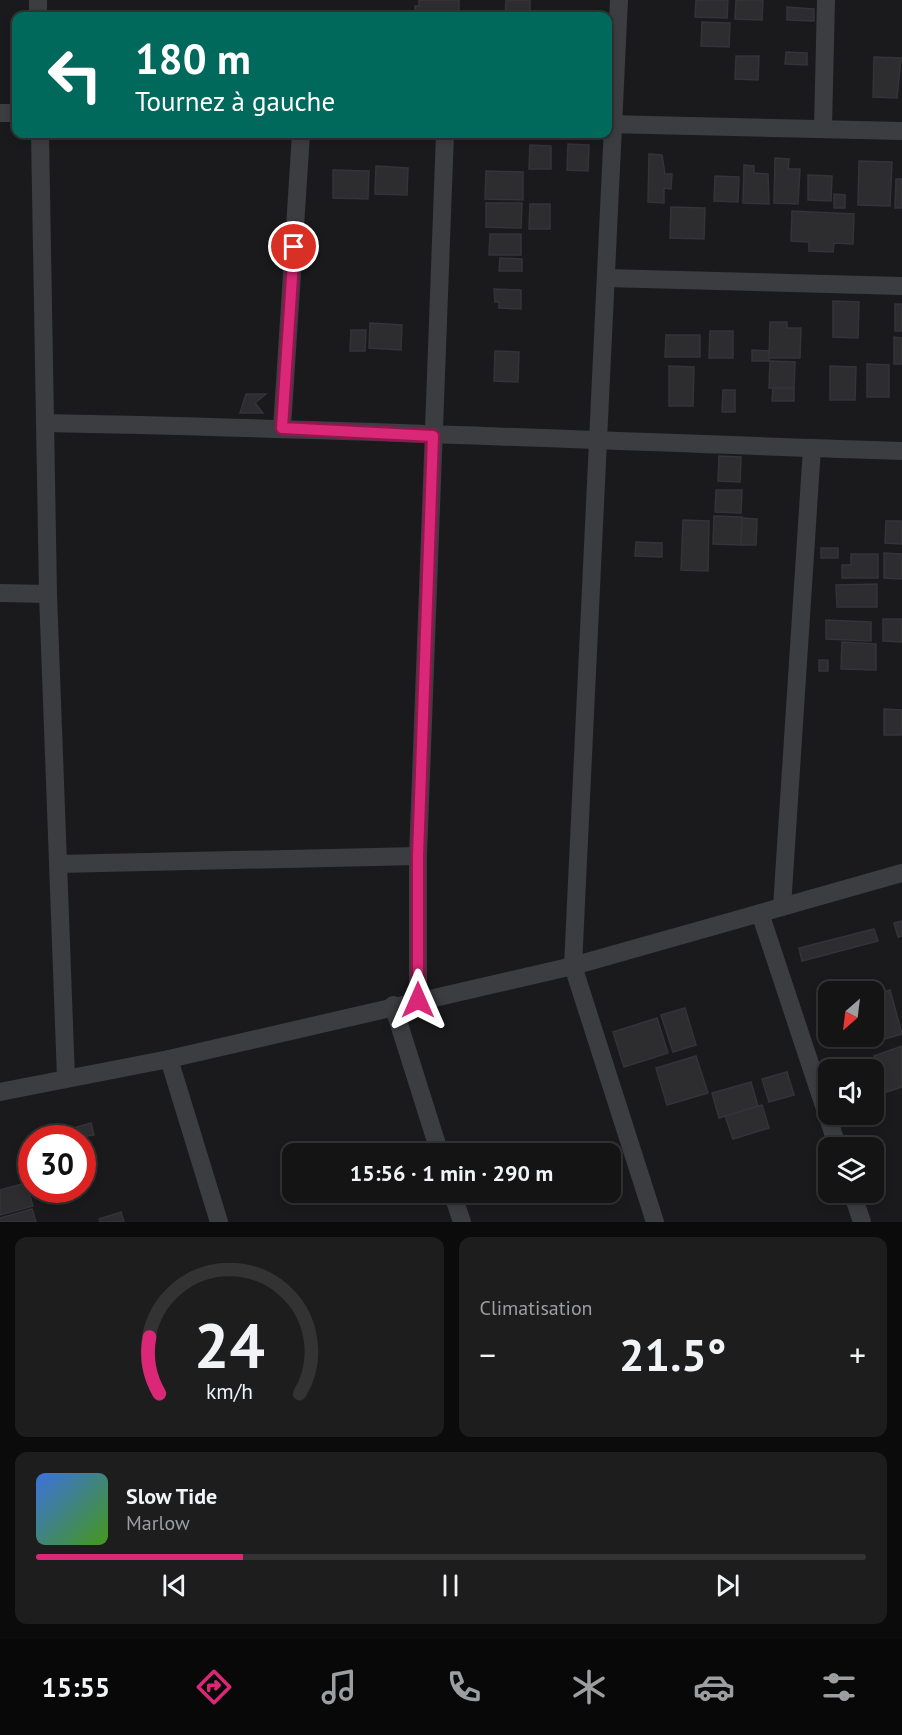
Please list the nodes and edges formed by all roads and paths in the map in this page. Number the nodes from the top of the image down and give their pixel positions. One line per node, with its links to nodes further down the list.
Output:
1 (619, 0): 3 (street)
2 (826, 0): 5 (street)
3 (612, 96)
4 (612, 124): 5 (street)
5 (823, 127): 6 (street)
6 (902, 131)
7 (40, 138): 13 (street)
8 (301, 138): 14 (street)
9 (445, 138): 15 (street)
10 (610, 138): 11 (street)
11 (606, 278): 12 (street); 16 (street)
12 (902, 286)
13 (45, 423): 14 (street); 20 (street)
14 (282, 428): 15 (street)
15 (433, 436): 16 (street); 21 (street)
16 (598, 441): 17 (street); 26 (street)
17 (812, 448): 18 (street); 24 (street)
18 (902, 451)
19 (0, 593): 20 (street)
20 (48, 594): 22 (street)
21 (418, 856): 22 (street); 27 (street)
22 (58, 864): 30 (street)
23 (902, 873): 24 (street)
24 (782, 907): 25 (street)
25 (760, 913): 26 (street); 32 (street)
26 (573, 966): 27 (street); 38 (street)
27 (418, 1000): 28 (street)
28 (393, 1005): 29 (street); 33 (street)
29 (169, 1059): 30 (street); 36 (street)
30 (66, 1078): 31 (street)
31 (0, 1092)
32 (834, 1137)
33 (437, 1143)
34 (456, 1203): 37 (street)
35 (856, 1203): 39 (street)
36 (219, 1222)
37 (462, 1222)
38 (655, 1222)
39 (862, 1222)

